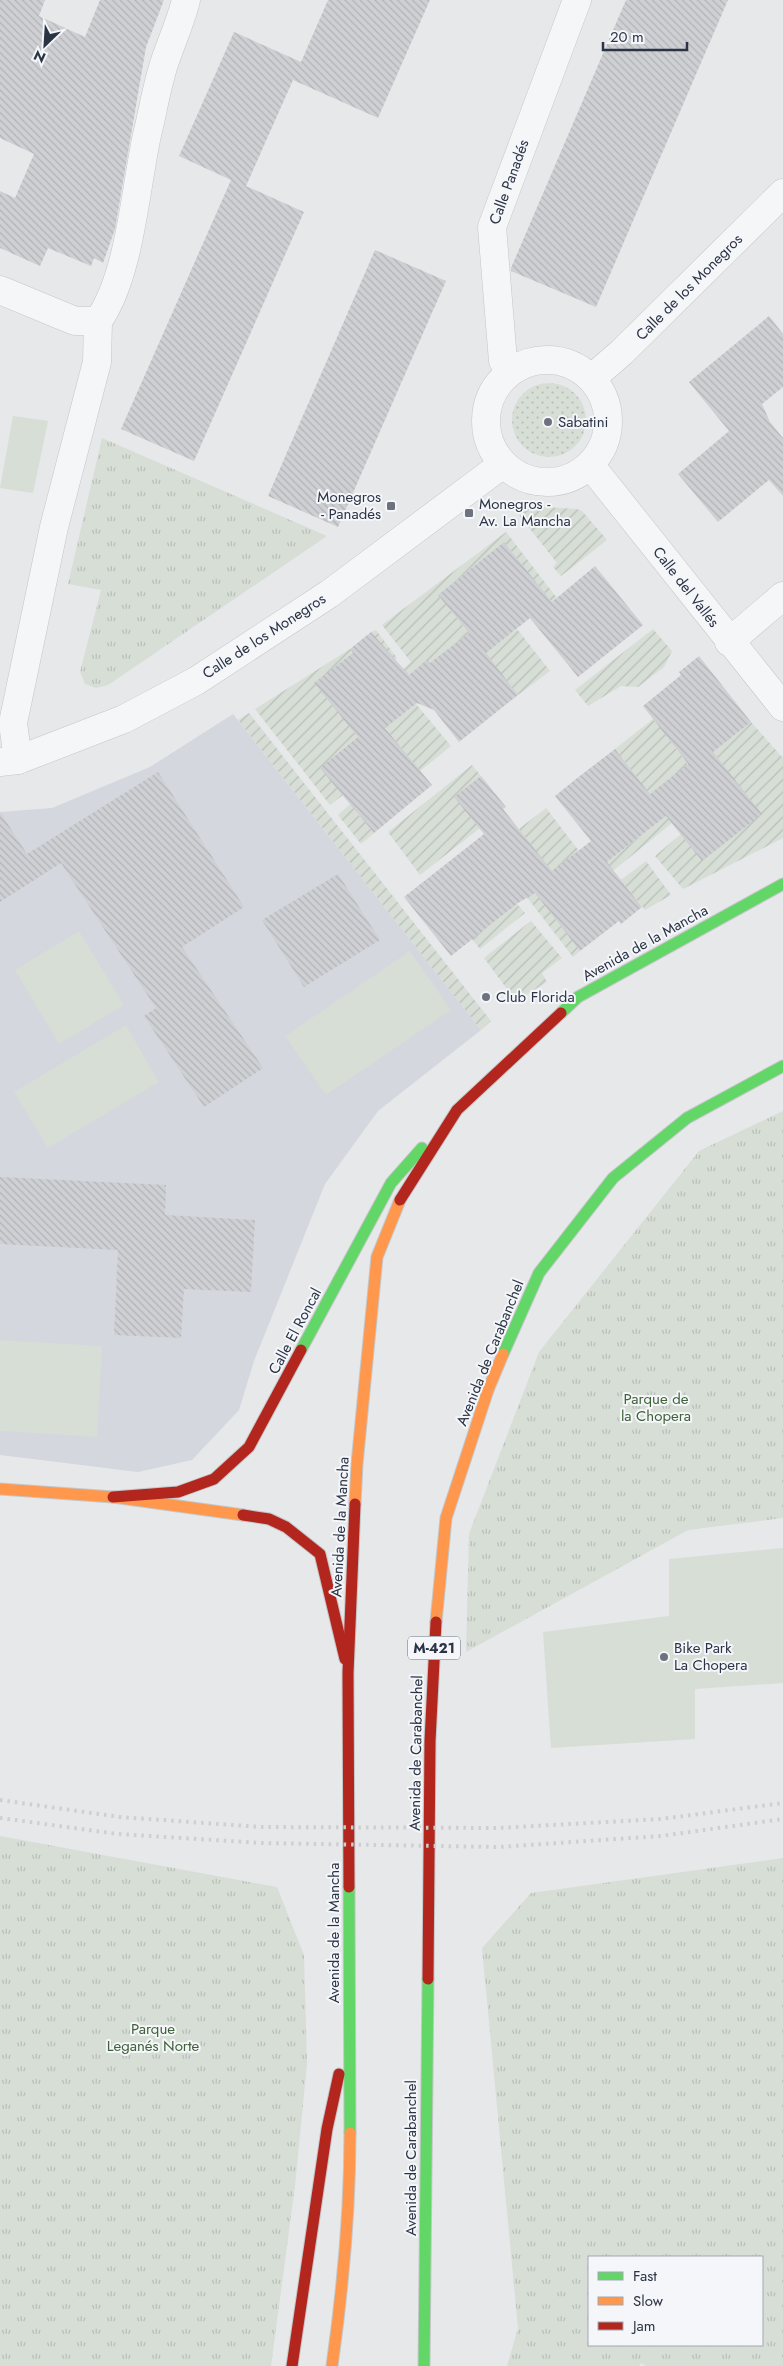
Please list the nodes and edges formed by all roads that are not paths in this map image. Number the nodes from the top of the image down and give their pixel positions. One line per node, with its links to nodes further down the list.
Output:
1 (186, 0): 5 (street)
2 (577, 0): 6 (street, Calle Panadés)
3 (783, 193): 7 (street, Calle de los Monegros)
4 (0, 290): 5 (street)
5 (98, 321): 13 (street)
6 (511, 371): 7 (street); 8 (street)
7 (592, 378): 9 (street)
8 (503, 464): 9 (street); 13 (street, Calle de los Monegros)
9 (591, 466): 11 (street, Calle del Vallés)
10 (783, 596): 11 (street)
11 (729, 642): 12 (street, Calle del Vallés)
12 (783, 707)
13 (9, 761)
14 (783, 884): 16 (main road, Avenida de la Mancha)
15 (783, 1066): 23 (main road, Avenida de Carabanchel / M-421)
16 (457, 1110): 18 (main road, Calle El Roncal); 19 (main road, Avenida de la Mancha)
17 (0, 1489): 18 (main road, Calle El Roncal)
18 (113, 1497): 19 (main road, Calle El Roncal)
19 (348, 1673): 20 (main road, Avenida de la Mancha)
20 (349, 2031): 21 (main road); 22 (main road, Avenida de la Mancha)
21 (292, 2366)
22 (332, 2366)
23 (424, 2366)

